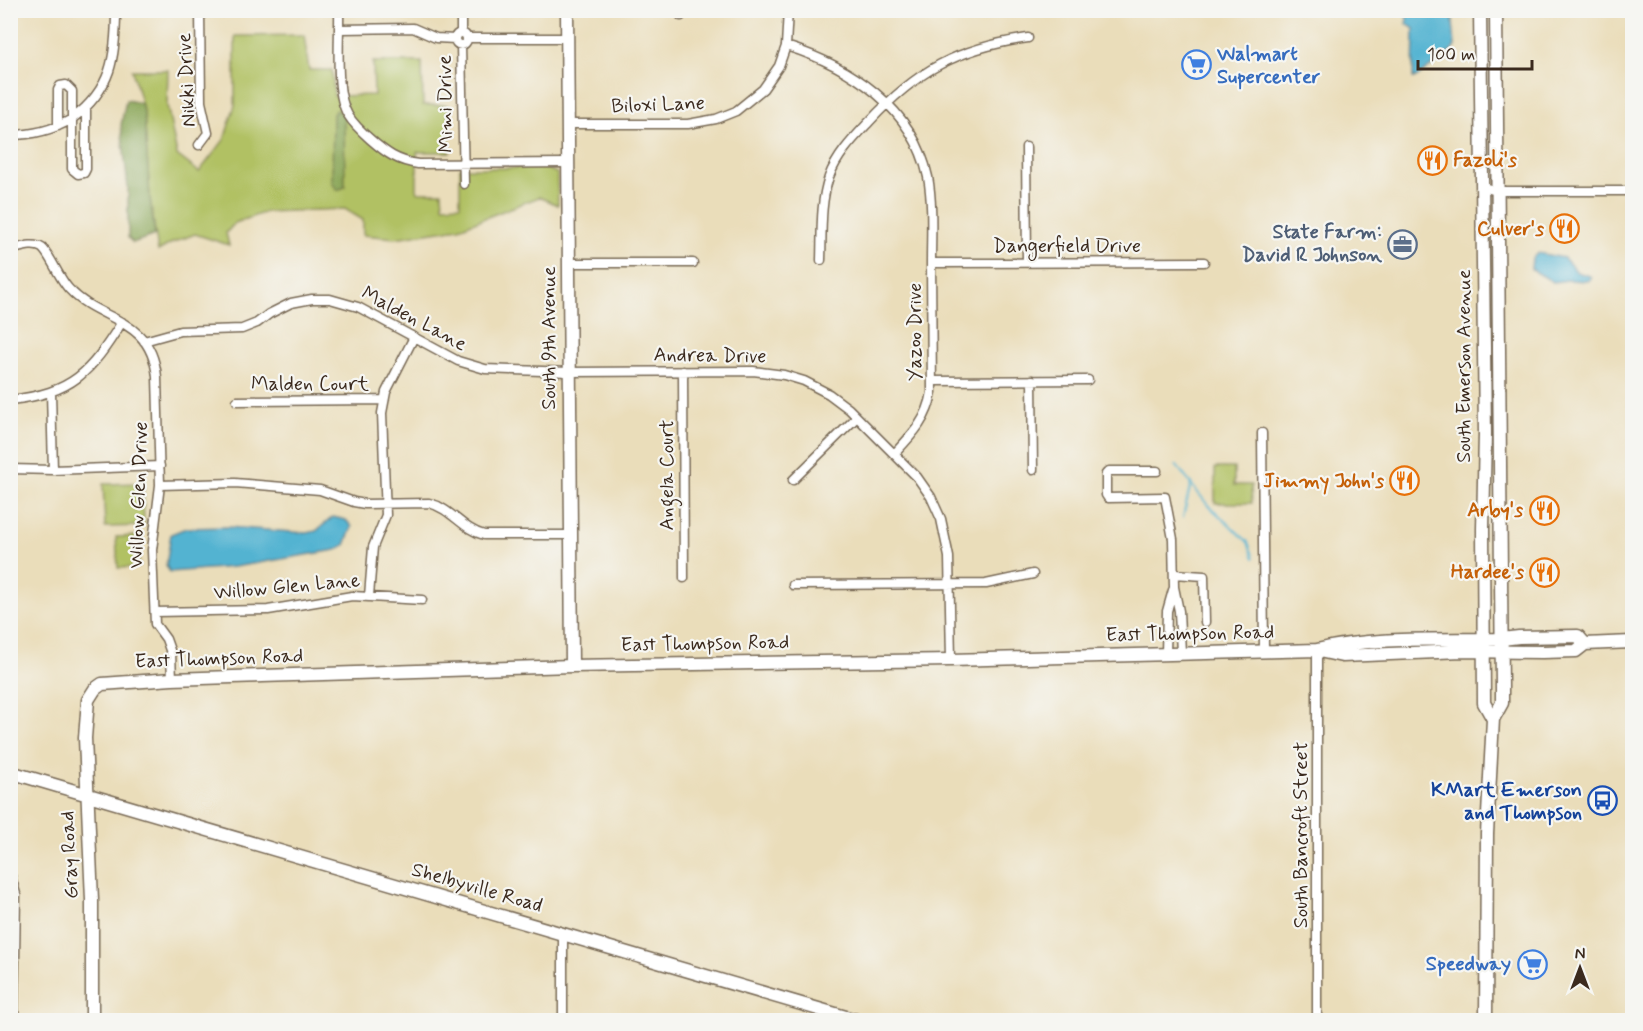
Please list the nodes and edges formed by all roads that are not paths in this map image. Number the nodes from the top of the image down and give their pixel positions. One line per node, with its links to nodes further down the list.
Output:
1 (116, 10): 15 (street)
2 (200, 10): 20 (street, Nikki Drive)
3 (339, 10): 9 (street)
4 (461, 10): 12 (street, Mimi Drive)
5 (567, 10): 10 (main road, South 9th Avenue)
6 (788, 10): 13 (street, Biloxi Lane)
7 (1480, 10): 25 (main road, South Emerson Avenue)
8 (1496, 10): 26 (main road, South Emerson Avenue)
9 (340, 29): 12 (street); 23 (street)
10 (567, 38): 12 (street, Mimi Drive); 17 (main road, South 9th Avenue)
11 (1028, 38): 14 (street)
12 (461, 39): 23 (street, Mimi Drive)
13 (786, 46): 14 (street, Yazoo Drive); 17 (street, Biloxi Lane)
14 (886, 103): 29 (street); 34 (street, Yazoo Drive)
15 (86, 107): 16 (street); 16 (street)
16 (72, 119): 18 (street); 18 (street)
17 (567, 124): 22 (main road, South 9th Avenue)
18 (58, 126): 19 (street)
19 (10, 135)
20 (199, 145)
21 (1026, 147): 30 (street)
22 (567, 163): 23 (street, Mimi Drive); 32 (main road, South 9th Avenue)
23 (463, 164): 24 (street, Mimi Drive)
24 (464, 184)
25 (1482, 187): 26 (street); 70 (main road, South Emerson Avenue)
26 (1498, 191): 27 (street); 71 (main road, South Emerson Avenue)
27 (1632, 191)
28 (10, 250): 35 (street, Willow Glen Drive)
29 (821, 260)
30 (1027, 262): 31 (street, Dangerfield Drive); 34 (street, Dangerfield Drive)
31 (1204, 262)
32 (568, 263): 33 (street); 39 (main road, South 9th Avenue)
33 (693, 263)
34 (931, 263): 42 (street, Yazoo Drive)
35 (122, 322): 37 (street, Willow Glen Drive); 43 (street)
36 (414, 337): 37 (street, Malden Lane); 39 (street, Malden Lane); 45 (street)
37 (144, 341): 50 (street, Willow Glen Drive)
38 (683, 371): 39 (street, Andrea Drive); 47 (street, Andrea Drive); 61 (street, Angela Court)
39 (569, 372): 58 (main road, South 9th Avenue)
40 (1032, 380): 41 (street); 42 (street); 53 (street)
41 (1088, 380)
42 (932, 381): 49 (street, Yazoo Drive)
43 (51, 392): 44 (street); 52 (street)
44 (10, 400)
45 (383, 400): 46 (street, Malden Court); 57 (street, Willow Glen Lane)
46 (237, 401)
47 (857, 417): 49 (street, Andrea Drive); 55 (street)
48 (1262, 432): 73 (street)
49 (894, 454): 62 (street)
50 (160, 466): 52 (street); 56 (street, Willow Glen Drive)
51 (10, 469): 52 (street)
52 (53, 470)
53 (1033, 470)
54 (1156, 471): 60 (street)
55 (793, 480)
56 (160, 484): 57 (street); 67 (street, Willow Glen Drive)
57 (387, 504): 58 (street); 65 (street, Willow Glen Lane)
58 (570, 535): 77 (main road, South 9th Avenue)
59 (1033, 574): 62 (street)
60 (1174, 574): 64 (street); 68 (street)
61 (684, 578)
62 (950, 584): 63 (street); 76 (street)
63 (794, 585)
64 (1174, 587): 74 (street); 75 (street)
65 (369, 596): 66 (street, Willow Glen Lane); 67 (street, Willow Glen Lane)
66 (422, 600)
67 (155, 612): 78 (street, Willow Glen Drive)
68 (1205, 622)
69 (1632, 642): 71 (main road, East Thompson Road)
70 (1484, 645): 71 (main road, East Thompson Road); 72 (main road, East Thompson Road); 80 (main road, South Emerson Avenue)
71 (1502, 646): 80 (main road, South Emerson Avenue)
72 (1317, 650): 73 (main road, East Thompson Road); 90 (street, South Bancroft Street)
73 (1264, 651): 74 (main road, East Thompson Road)
74 (1181, 653): 75 (main road, East Thompson Road)
75 (1166, 654): 76 (main road, East Thompson Road)
76 (951, 660): 77 (main road, East Thompson Road)
77 (572, 666): 78 (main road, East Thompson Road)
78 (172, 678): 79 (main road, East Thompson Road)
79 (95, 689): 82 (main road, Gray Road)
80 (1493, 719): 91 (main road, South Emerson Avenue)
81 (10, 772): 82 (main road)
82 (86, 794): 84 (main road, Shelbyville Road); 87 (main road, Gray Road)
83 (10, 873): 85 (street)
84 (563, 934): 88 (street); 89 (main road, Shelbyville Road)
85 (12, 992): 86 (street)
86 (14, 1020)
87 (92, 1020)
88 (563, 1020)
89 (856, 1020)
90 (1317, 1020)
91 (1486, 1020)

